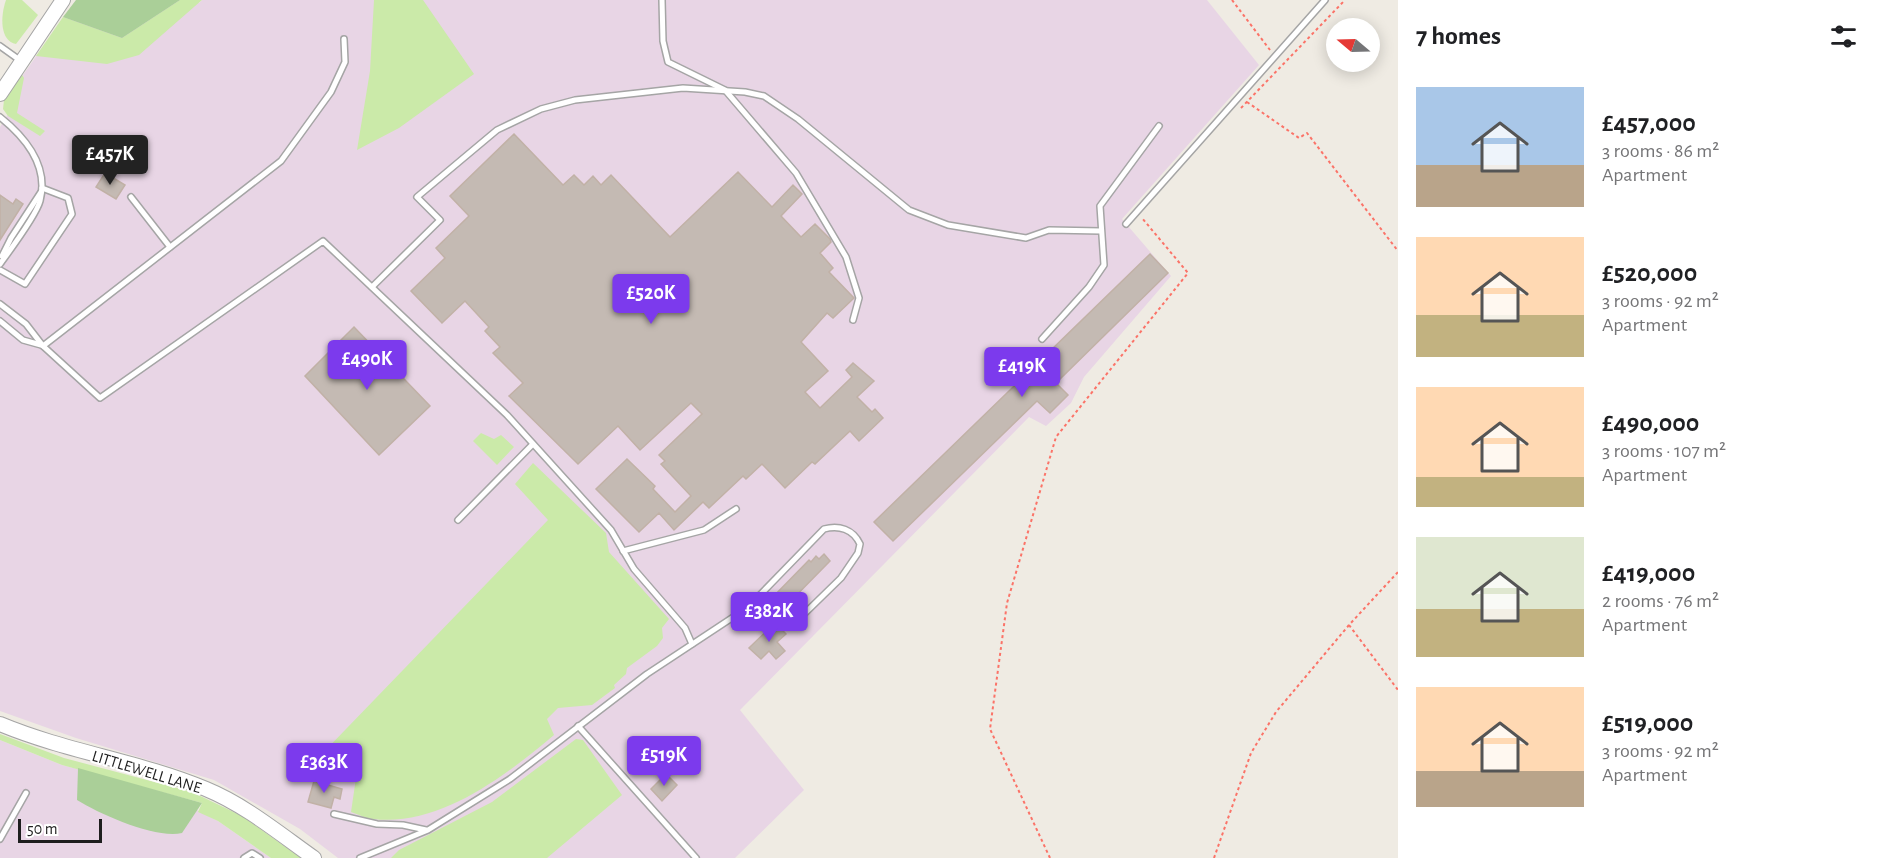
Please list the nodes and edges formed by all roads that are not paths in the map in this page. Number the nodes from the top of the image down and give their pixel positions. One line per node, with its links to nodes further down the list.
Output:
1 (63, 0): 6 (street)
2 (662, 0): 7 (lane)
3 (1325, 0): 13 (lane)
4 (344, 39): 15 (lane)
5 (0, 45): 6 (lane)
6 (22, 62): 8 (street)
7 (725, 90): 14 (lane); 18 (lane); 20 (lane)
8 (0, 94)
9 (0, 117): 11 (lane)
10 (1159, 126): 14 (lane)
11 (42, 189): 16 (lane); 17 (lane)
12 (131, 197): 15 (lane)
13 (1126, 224)
14 (1101, 231): 22 (lane)
15 (170, 247): 23 (lane)
16 (0, 263)
17 (0, 270)
18 (372, 287): 23 (lane); 24 (lane)
19 (0, 304): 23 (lane)
20 (853, 320)
21 (0, 321): 23 (lane)
22 (1042, 339)
23 (43, 346)
24 (533, 444): 26 (lane); 27 (lane)
25 (736, 509): 27 (lane)
26 (458, 520)
27 (623, 550): 29 (lane)
28 (756, 599): 28 (lane); 29 (lane)
29 (692, 644): 31 (lane)
30 (0, 724): 38 (street, LITTLEWELL LANE)
31 (578, 726): 34 (lane); 40 (lane)
32 (26, 793): 35 (lane)
33 (334, 814): 34 (lane)
34 (428, 830): 39 (lane)
35 (0, 839)
36 (244, 858): 37 (lane)
37 (260, 858)
38 (314, 858)
39 (360, 858)
40 (696, 858)

